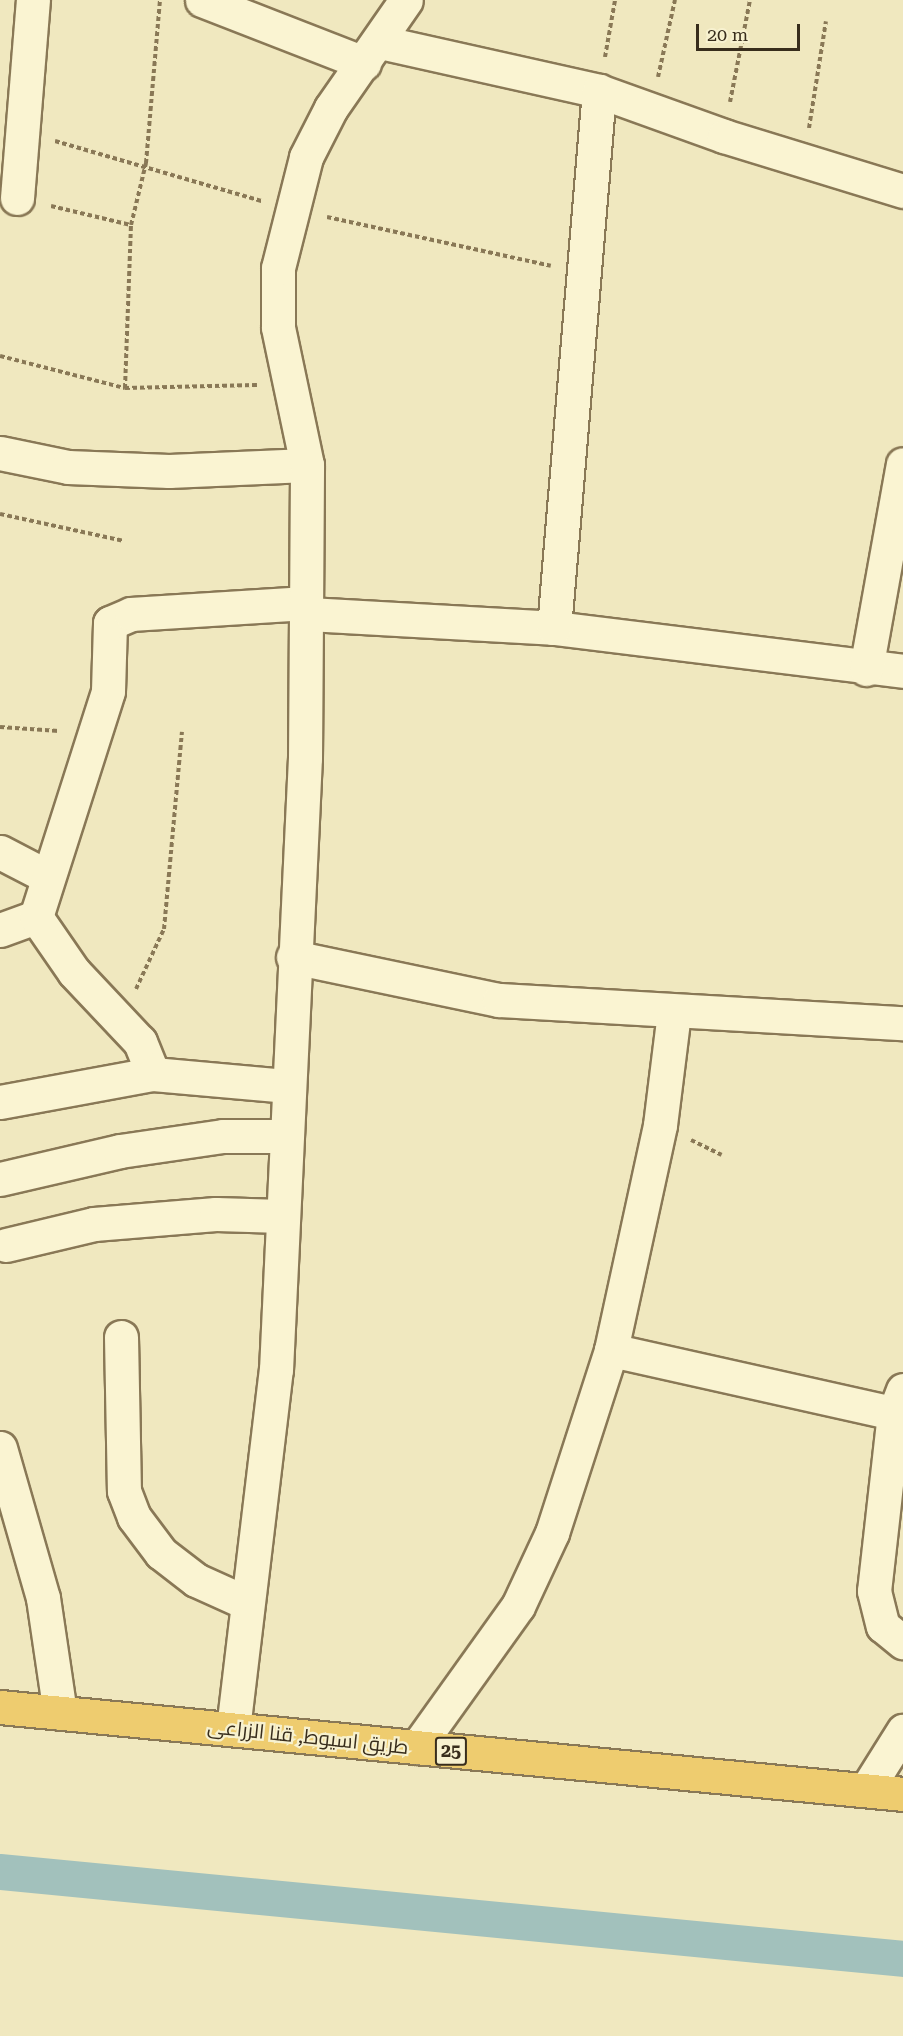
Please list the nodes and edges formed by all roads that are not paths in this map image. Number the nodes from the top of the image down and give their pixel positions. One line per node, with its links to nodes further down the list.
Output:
1 (33, 0): 8 (street)
2 (202, 0): 4 (street)
3 (406, 0): 5 (street)
4 (252, 7): 5 (street)
5 (372, 52): 6 (street); 11 (street)
6 (599, 91): 7 (street); 13 (street)
7 (903, 191)
8 (17, 198)
9 (0, 453): 11 (street)
10 (903, 464): 14 (street)
11 (307, 465): 12 (street)
12 (306, 609): 13 (street); 17 (street); 20 (street)
13 (555, 628): 14 (street)
14 (866, 669): 15 (street)
15 (903, 671)
16 (0, 852): 17 (street)
17 (48, 877): 18 (street)
18 (36, 917): 19 (street); 23 (street)
19 (0, 930)
20 (293, 957): 21 (street); 24 (street)
21 (674, 1013): 22 (street); 31 (street)
22 (903, 1023)
23 (153, 1074): 24 (street); 25 (street)
24 (288, 1086): 26 (street)
25 (0, 1102)
26 (286, 1136): 27 (street); 28 (street)
27 (0, 1179)
28 (282, 1216): 29 (street); 34 (street)
29 (6, 1245)
30 (121, 1337): 34 (street)
31 (611, 1350): 32 (street); 40 (street)
32 (898, 1401): 35 (street)
33 (0, 1448): 37 (street)
34 (248, 1603): 38 (street)
35 (903, 1642)
36 (0, 1707): 37 (highway, طريق اسيوط, قنا الزراعى / 25)
37 (60, 1713): 38 (highway, طريق اسيوط, قنا الزراعى / 25)
38 (232, 1729): 40 (highway, طريق اسيوط, قنا الزراعى / 25)
39 (903, 1731): 41 (street)
40 (417, 1747): 41 (highway, طريق اسيوط, قنا الزراعى / 25)
41 (866, 1790): 42 (highway, طريق اسيوط, قنا الزراعى / 25)
42 (903, 1794)

